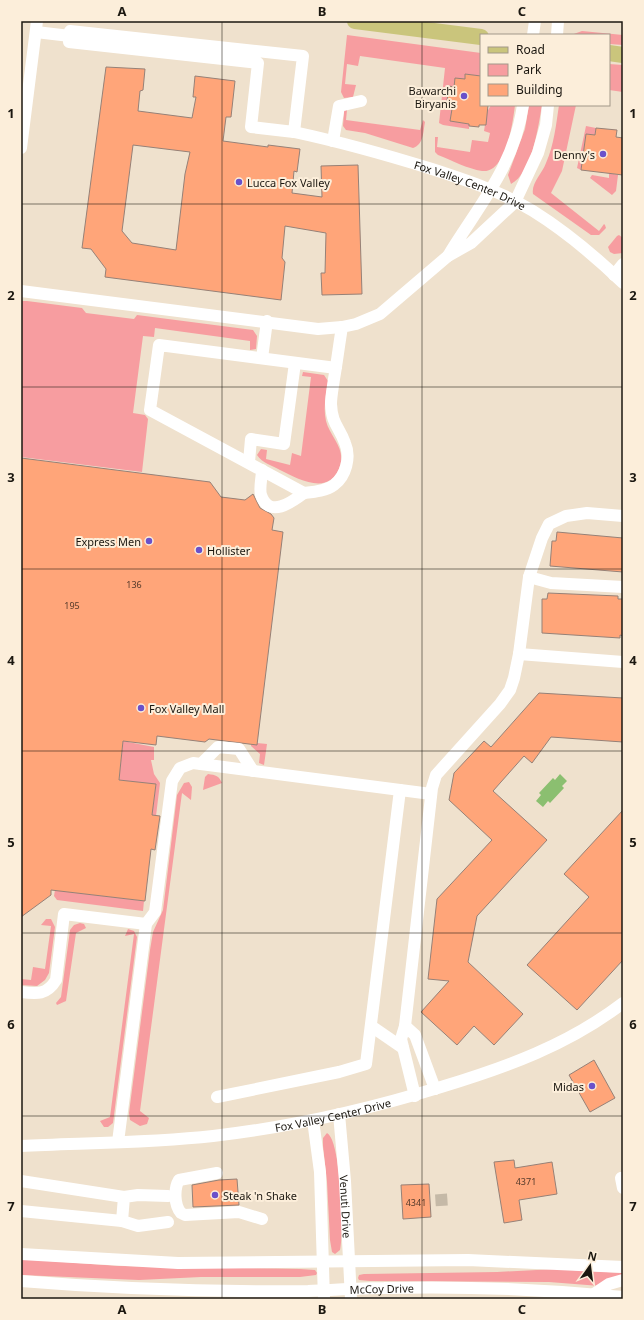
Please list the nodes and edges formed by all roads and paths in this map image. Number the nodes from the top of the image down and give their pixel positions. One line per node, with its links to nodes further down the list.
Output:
1 (355, 21): 8 (main road)
2 (535, 21): 5 (street)
3 (558, 21): 6 (street)
4 (36, 27): 7 (street); 11 (street)
5 (532, 34)
6 (557, 34)
7 (70, 36): 15 (street, Fox Valley Center Drive); 15 (street)
8 (480, 37)
9 (610, 53): 10 (main road)
10 (623, 55)
11 (24, 94): 17 (street)
12 (361, 101): 16 (street)
13 (523, 106): 18 (street)
14 (548, 106): 19 (street)
15 (294, 132): 16 (street, Fox Valley Center Drive)
16 (333, 141): 18 (street, Fox Valley Center Drive)
17 (21, 148)
18 (492, 191): 19 (street, Fox Valley Center Drive); 20 (street)
19 (515, 202): 20 (street); 22 (street, Fox Valley Center Drive)
20 (448, 256): 25 (street)
21 (623, 264): 22 (street)
22 (619, 279)
23 (21, 291): 24 (street)
24 (267, 321): 25 (street); 26 (street)
25 (342, 327): 28 (street)
26 (262, 358): 27 (street); 29 (street)
27 (295, 363): 28 (street); 29 (street)
28 (336, 368): 31 (street)
29 (248, 462): 30 (street)
30 (262, 470): 31 (street); 31 (street)
31 (304, 493)
32 (623, 516): 33 (street)
33 (530, 577): 34 (street); 35 (street)
34 (623, 588)
35 (519, 654): 36 (street); 40 (street)
36 (623, 662)
37 (201, 764): 38 (street); 38 (street); 41 (street)
38 (253, 771): 39 (street)
39 (400, 790): 40 (street); 44 (street)
40 (432, 794): 45 (street)
41 (146, 924): 42 (street); 52 (street)
42 (21, 992)
43 (623, 1003): 47 (street, Fox Valley Center Drive)
44 (370, 1026): 46 (street); 49 (street)
45 (405, 1026): 46 (street); 47 (street)
46 (403, 1048): 48 (street)
47 (435, 1089): 48 (street, Fox Valley Center Drive)
48 (415, 1096): 50 (street, Fox Valley Center Drive)
49 (217, 1097)
50 (339, 1114): 51 (street, Fox Valley Center Drive); 63 (street, Venuti Drive)
51 (313, 1120): 52 (street, Fox Valley Center Drive); 64 (street)
52 (118, 1142): 53 (street, Fox Valley Center Drive)
53 (21, 1146)
54 (218, 1173): 59 (street)
55 (21, 1181): 57 (street)
56 (168, 1196): 57 (street)
57 (124, 1197): 60 (street)
58 (21, 1211): 60 (street)
59 (262, 1219)
60 (122, 1221): 61 (street)
61 (168, 1222)
62 (21, 1254): 64 (street)
63 (350, 1261): 64 (street); 65 (street); 69 (street, Venuti Drive)
64 (323, 1262): 68 (street)
65 (623, 1267)
66 (623, 1280): 70 (street)
67 (21, 1281): 68 (street, McCoy Drive)
68 (324, 1294): 69 (street, McCoy Drive)
69 (351, 1294): 70 (street, McCoy Drive)
70 (593, 1296): 71 (street, McCoy Drive)
71 (623, 1297)

